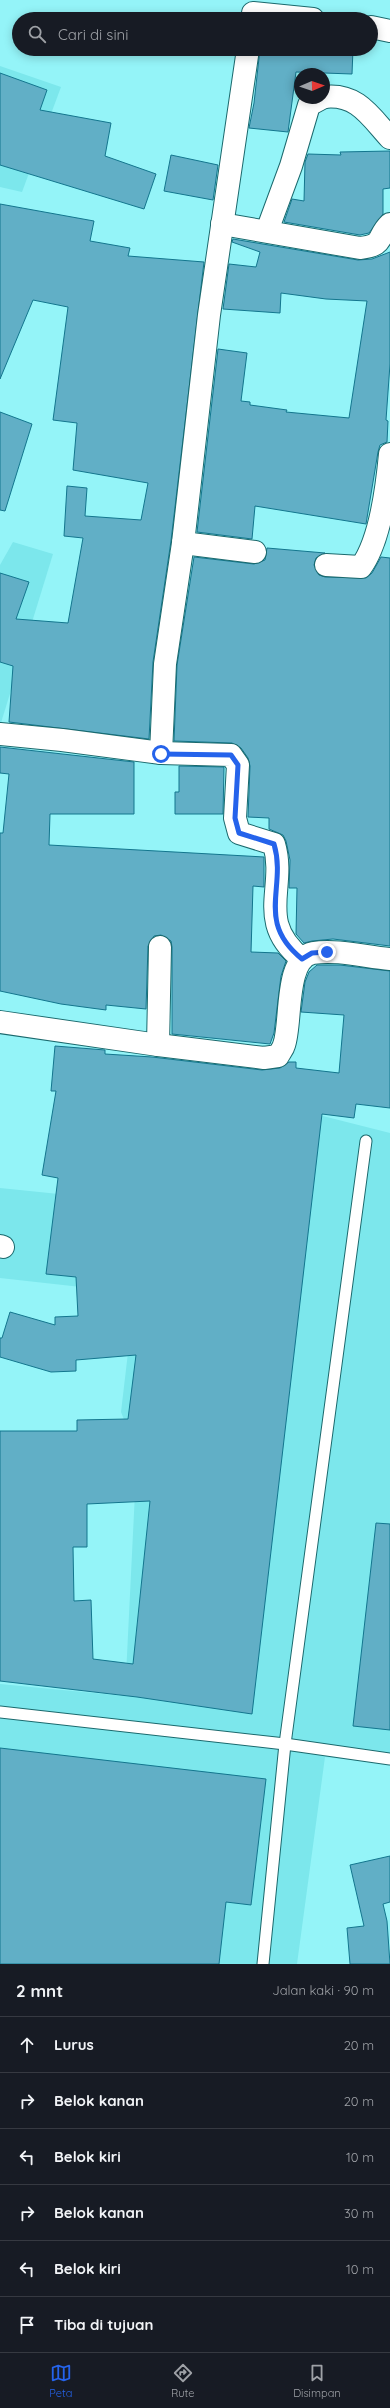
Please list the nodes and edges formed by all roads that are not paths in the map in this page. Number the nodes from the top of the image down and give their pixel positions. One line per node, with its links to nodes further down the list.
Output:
1 (378, 29): 2 (street)
2 (390, 31)
3 (247, 56): 7 (street)
4 (330, 98): 6 (street)
5 (311, 104): 9 (street)
6 (390, 138)
7 (222, 224): 9 (street); 12 (street)
8 (390, 224): 9 (street)
9 (266, 231)
10 (390, 454): 11 (street)
11 (384, 519): 14 (street)
12 (183, 543): 13 (street); 16 (street)
13 (255, 552)
14 (326, 565)
15 (0, 734): 16 (street)
16 (161, 754): 18 (street)
17 (160, 946): 21 (street)
18 (302, 959): 19 (street); 21 (street)
19 (390, 959)
20 (0, 1022): 21 (street)
21 (158, 1046)
22 (366, 1141): 24 (lane)
23 (0, 1712): 24 (lane)
24 (285, 1744): 25 (lane); 26 (lane)
25 (390, 1760)
26 (263, 1964)

